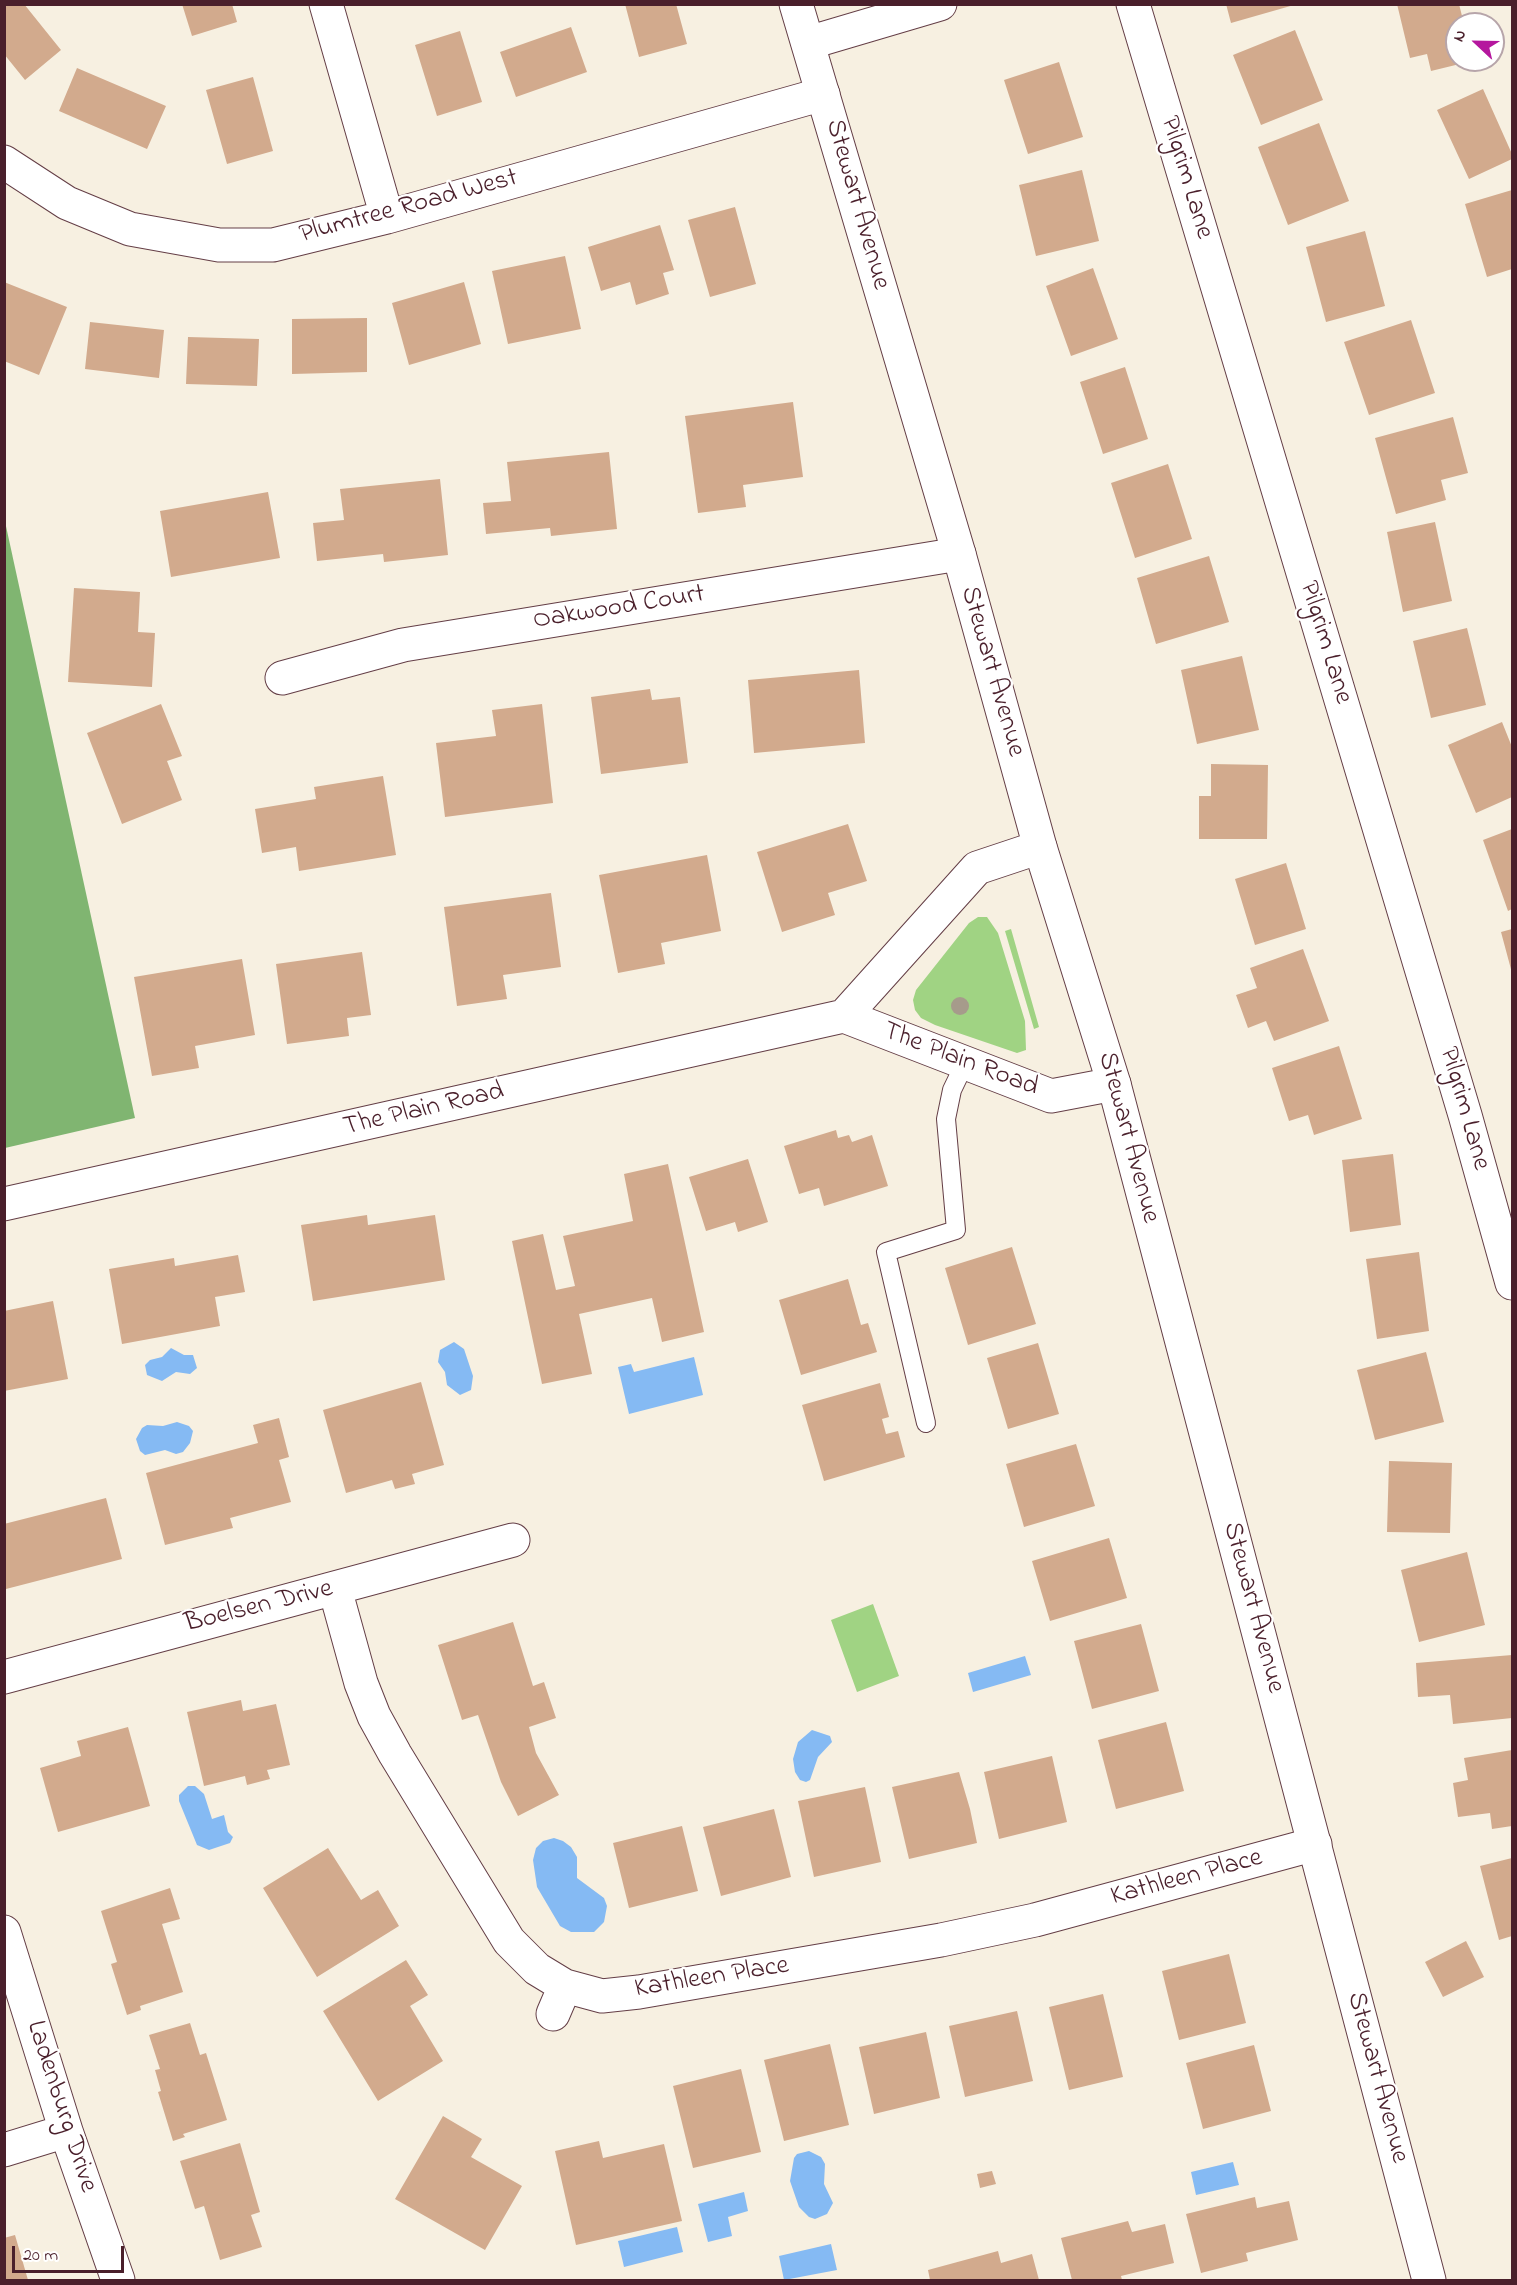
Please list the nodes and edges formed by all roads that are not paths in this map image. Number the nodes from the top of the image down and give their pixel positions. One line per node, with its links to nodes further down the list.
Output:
1 (326, 4): 8 (street)
2 (796, 4): 5 (street, Stewart Avenue)
3 (940, 4): 5 (street)
4 (1133, 4): 16 (street, Pilgrim Lane)
5 (808, 43): 6 (street, Stewart Avenue)
6 (823, 94): 8 (street, Plumtree Road West); 9 (street, Stewart Avenue)
7 (4, 162): 8 (street, Plumtree Road West)
8 (387, 217)
9 (959, 554): 10 (street, Oakwood Court); 11 (street, Stewart Avenue)
10 (282, 678)
11 (1040, 847): 12 (street, The Plain Road); 14 (street, Stewart Avenue)
12 (843, 1016): 13 (street, The Plain Road); 15 (street, The Plain Road)
13 (965, 1063): 14 (street, The Plain Road); 17 (lane)
14 (1114, 1084): 21 (street, Stewart Avenue)
15 (4, 1204)
16 (1512, 1283)
17 (926, 1423)
18 (513, 1540): 19 (street, Boelsen Drive)
19 (335, 1589): 20 (street, Boelsen Drive); 21 (street, Kathleen Place)
20 (4, 1677)
21 (1315, 1844): 26 (street, Stewart Avenue)
22 (4, 1932): 23 (street, Ladenburg Drive)
23 (66, 2131): 24 (street); 25 (street, Ladenburg Drive)
24 (4, 2150)
25 (118, 2280)
26 (1429, 2280)

